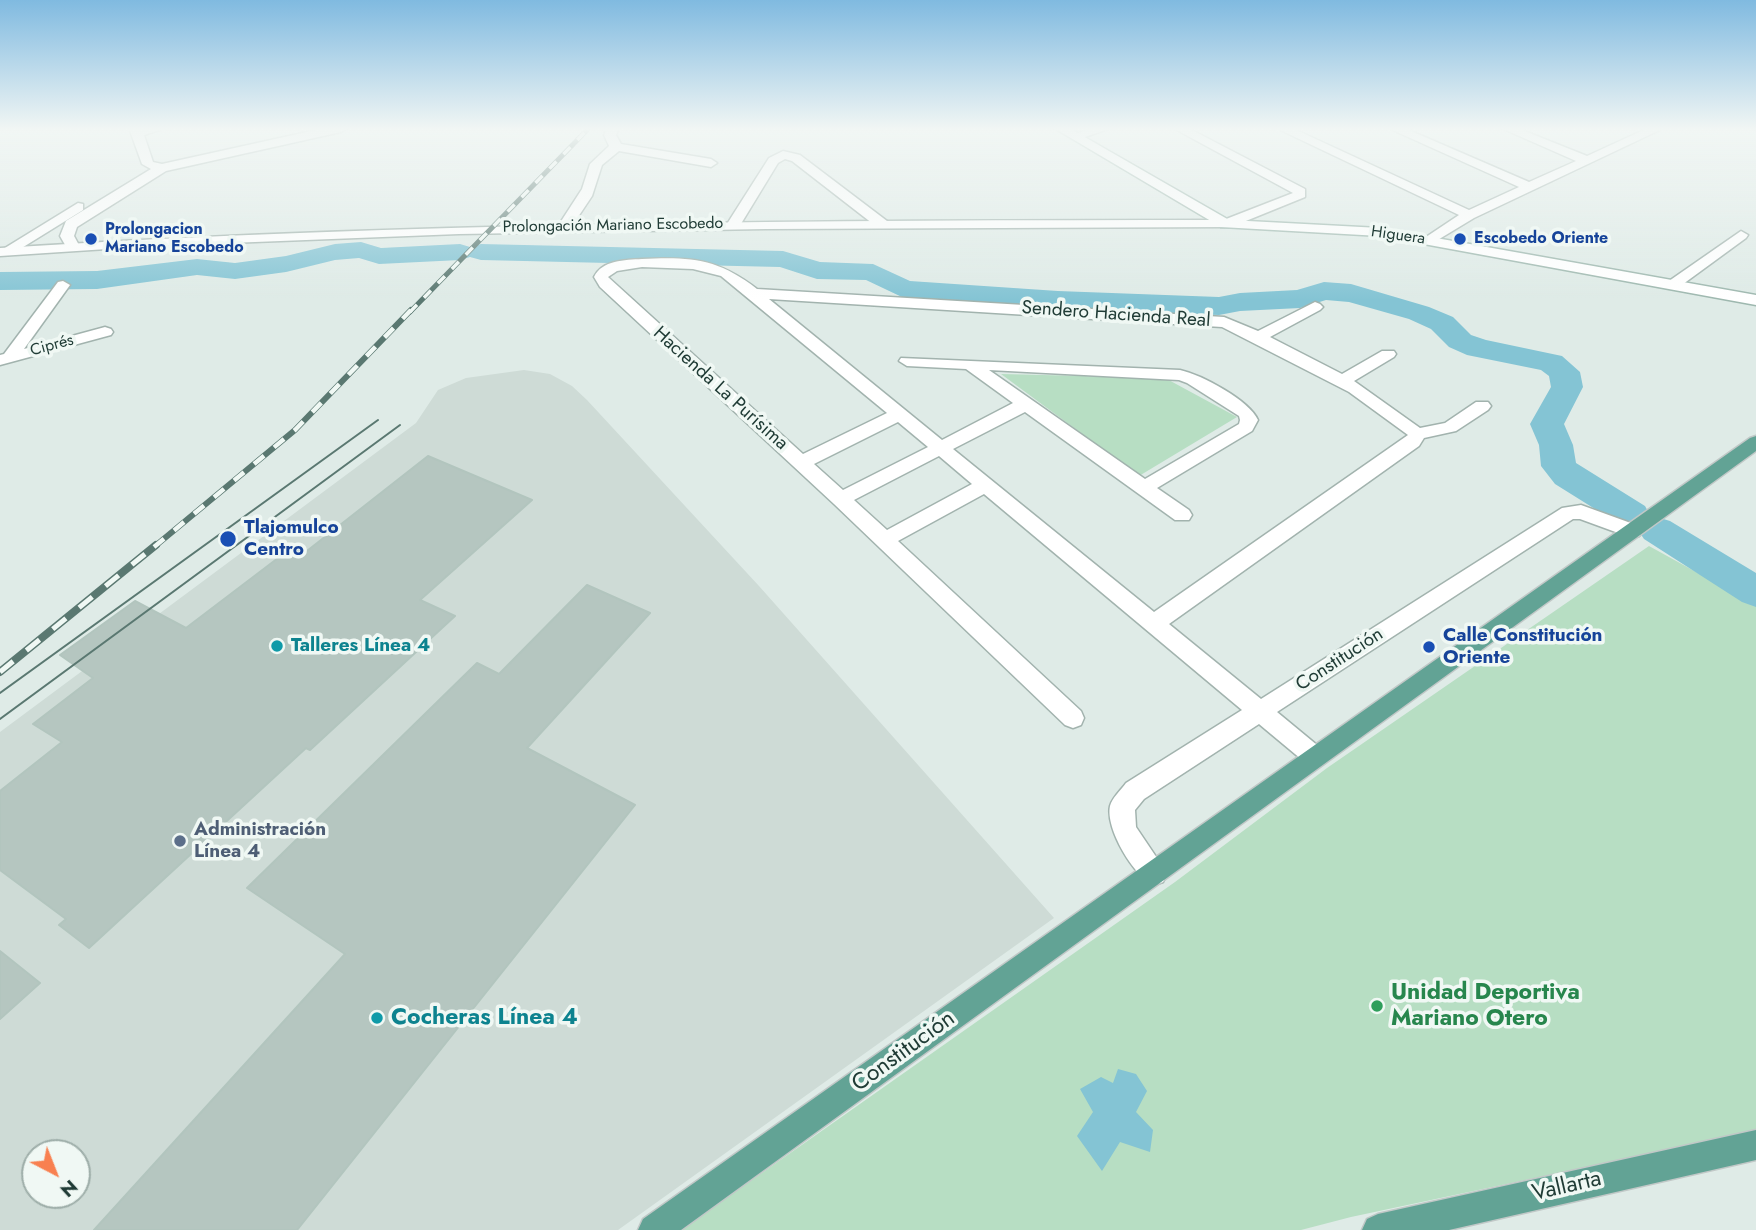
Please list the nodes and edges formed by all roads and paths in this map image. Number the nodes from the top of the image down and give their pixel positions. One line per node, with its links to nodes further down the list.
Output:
1 (113, 185): 20 (street)
2 (134, 185): 19 (street)
3 (592, 185): 16 (street)
4 (757, 185): 14 (street)
5 (832, 185): 15 (street)
6 (1161, 185): 13 (street, Higuera)
7 (1288, 185): 13 (street)
8 (1405, 185): 12 (street)
9 (1525, 185): 11 (street)
10 (1532, 185): 11 (street)
11 (1529, 187): 12 (street)
12 (1469, 215): 18 (street)
13 (1226, 223): 15 (street, Prolongación Mariano Escobedo); 18 (street, Higuera)
14 (734, 224): 15 (street, Prolongación Mariano Escobedo); 16 (street, Prolongación Mariano Escobedo)
15 (882, 224)
16 (565, 226): 19 (street, Prolongación Mariano Escobedo)
17 (1741, 235): 21 (street)
18 (1431, 240): 21 (street, Higuera)
19 (73, 247): 20 (street, Prolongación Mariano Escobedo)
20 (4, 251)
21 (1674, 284): 24 (street, Higuera)
22 (63, 285): 29 (street)
23 (753, 293): 27 (street, Sendero Hacienda Real); 35 (street); 39 (street, Hacienda La Purísima)
24 (1756, 300)
25 (1315, 307): 27 (street)
26 (104, 332): 29 (street, Ciprés)
27 (1257, 338): 32 (street, Sendero Hacienda Real)
28 (1388, 354): 32 (street)
29 (5, 359)
30 (907, 360): 31 (street)
31 (972, 366): 33 (street); 41 (street)
32 (1341, 382): 36 (street, Sendero Hacienda Real)
33 (1026, 404): 38 (street); 41 (street)
34 (1482, 405): 36 (street)
35 (900, 414): 38 (street); 39 (street)
36 (1417, 434): 46 (street)
37 (1756, 442): 44 (main road, Constitución)
38 (943, 449): 40 (street); 42 (street)
39 (801, 463): 42 (street, Hacienda La Purísima)
40 (986, 485): 45 (street); 46 (street)
41 (1144, 488): 43 (street)
42 (841, 499): 45 (street, Hacienda La Purísima)
43 (1182, 515)
44 (1632, 531): 47 (street, Constitución); 49 (main road, Constitución)
45 (885, 540): 48 (street, Hacienda La Purísima)
46 (1154, 623): 47 (street)
47 (1261, 711): 49 (street); 50 (street, Constitución)
48 (1073, 718)
49 (1315, 757): 50 (main road, Constitución)
50 (1154, 873): 52 (main road, Constitución)
51 (1756, 1145): 53 (main road, Vallarta)
52 (653, 1230)
53 (1378, 1230)

